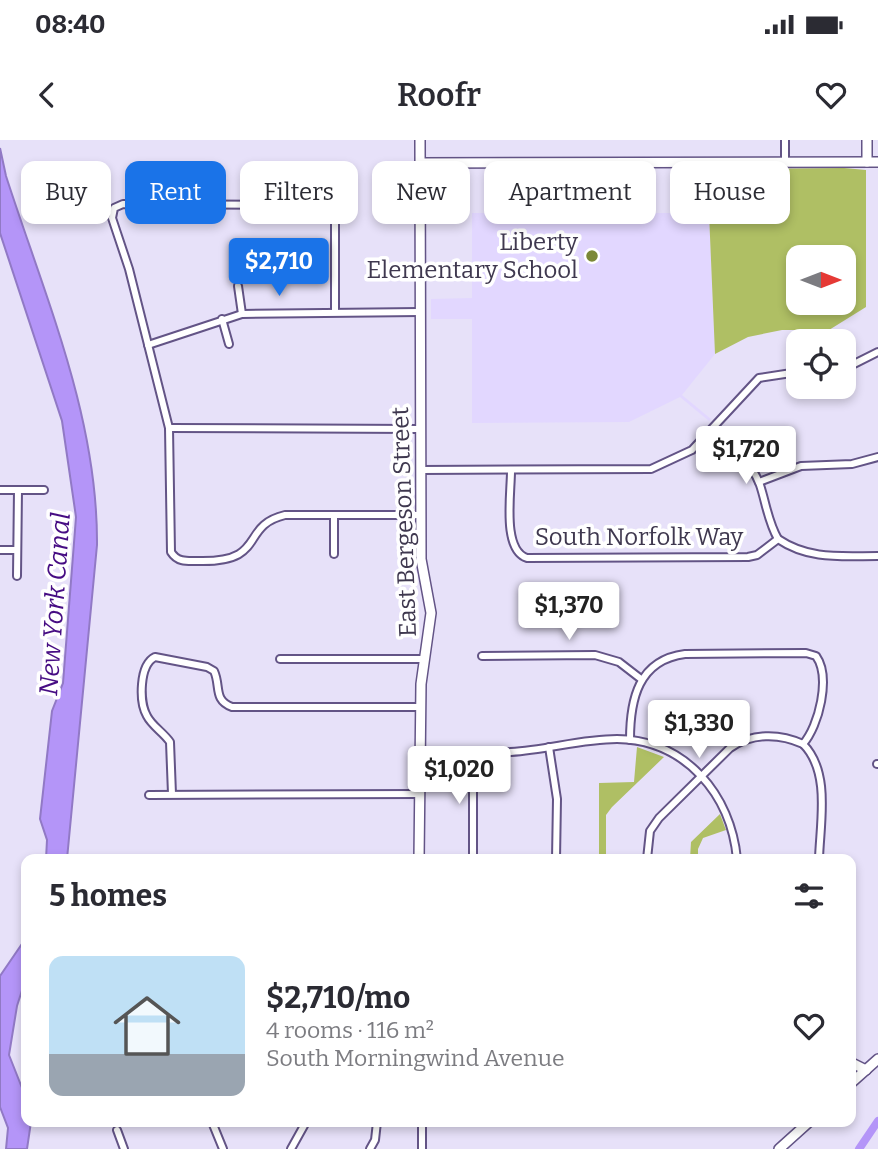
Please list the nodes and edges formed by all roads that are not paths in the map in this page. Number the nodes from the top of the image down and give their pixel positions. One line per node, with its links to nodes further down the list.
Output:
1 (421, 140): 4 (street, East Bergeson Street)
2 (785, 140): 5 (street)
3 (867, 140): 8 (street)
4 (420, 161)
5 (785, 161)
6 (670, 162): 10 (street)
7 (790, 162): 8 (street)
8 (867, 162): 9 (street)
9 (878, 162)
10 (470, 163)
11 (420, 224): 14 (street, East Bergeson Street)
12 (238, 286): 15 (street)
13 (335, 312): 14 (street); 15 (street); 18 (street)
14 (420, 312): 23 (street, East Bergeson Street)
15 (242, 314): 16 (street)
16 (222, 319): 17 (street); 18 (street)
17 (229, 344)
18 (148, 345): 22 (street)
19 (878, 352): 20 (street)
20 (856, 363)
21 (786, 374): 24 (street)
22 (169, 428): 23 (street); 33 (street)
23 (419, 429): 26 (street, East Bergeson Street)
24 (712, 429): 27 (street); 28 (street)
25 (878, 457): 28 (street)
26 (421, 470): 27 (street); 32 (street, East Bergeson Street)
27 (511, 471): 34 (street, South Norfolk Way)
28 (759, 482): 34 (street)
29 (0, 490): 30 (street)
30 (18, 490): 31 (street); 36 (street)
31 (44, 490)
32 (421, 515): 33 (street); 42 (street, East Bergeson Street)
33 (334, 516): 37 (street)
34 (778, 539): 38 (street, South Norfolk Way)
35 (0, 550): 36 (street)
36 (17, 551): 39 (street)
37 (334, 554)
38 (878, 556)
39 (16, 576)
40 (482, 656): 43 (street)
41 (281, 659): 42 (street)
42 (425, 659): 44 (street, East Bergeson Street)
43 (641, 679): 45 (street); 46 (street)
44 (421, 707): 48 (street, East Bergeson Street); 51 (street)
45 (630, 740): 47 (street); 50 (street)
46 (803, 744): 50 (street); 59 (street)
47 (549, 747): 49 (street); 56 (street)
48 (420, 752): 49 (street); 52 (street, East Bergeson Street)
49 (473, 752): 55 (street)
50 (702, 775): 57 (street); 58 (street)
51 (172, 794): 52 (street); 53 (street)
52 (419, 794): 54 (street, East Bergeson Street)
53 (149, 795)
54 (418, 854)
55 (473, 854)
56 (556, 854)
57 (648, 854)
58 (736, 854)
59 (820, 854)
60 (878, 1059): 62 (street)
61 (856, 1065): 62 (street)
62 (866, 1070): 63 (street)
63 (856, 1079)
64 (214, 1127): 71 (street)
65 (303, 1127): 72 (street)
66 (376, 1127): 73 (street)
67 (422, 1127): 74 (street)
68 (803, 1127): 75 (street)
69 (117, 1130): 70 (street)
70 (124, 1149)
71 (223, 1149)
72 (291, 1149)
73 (370, 1149)
74 (422, 1149)
75 (779, 1149)

